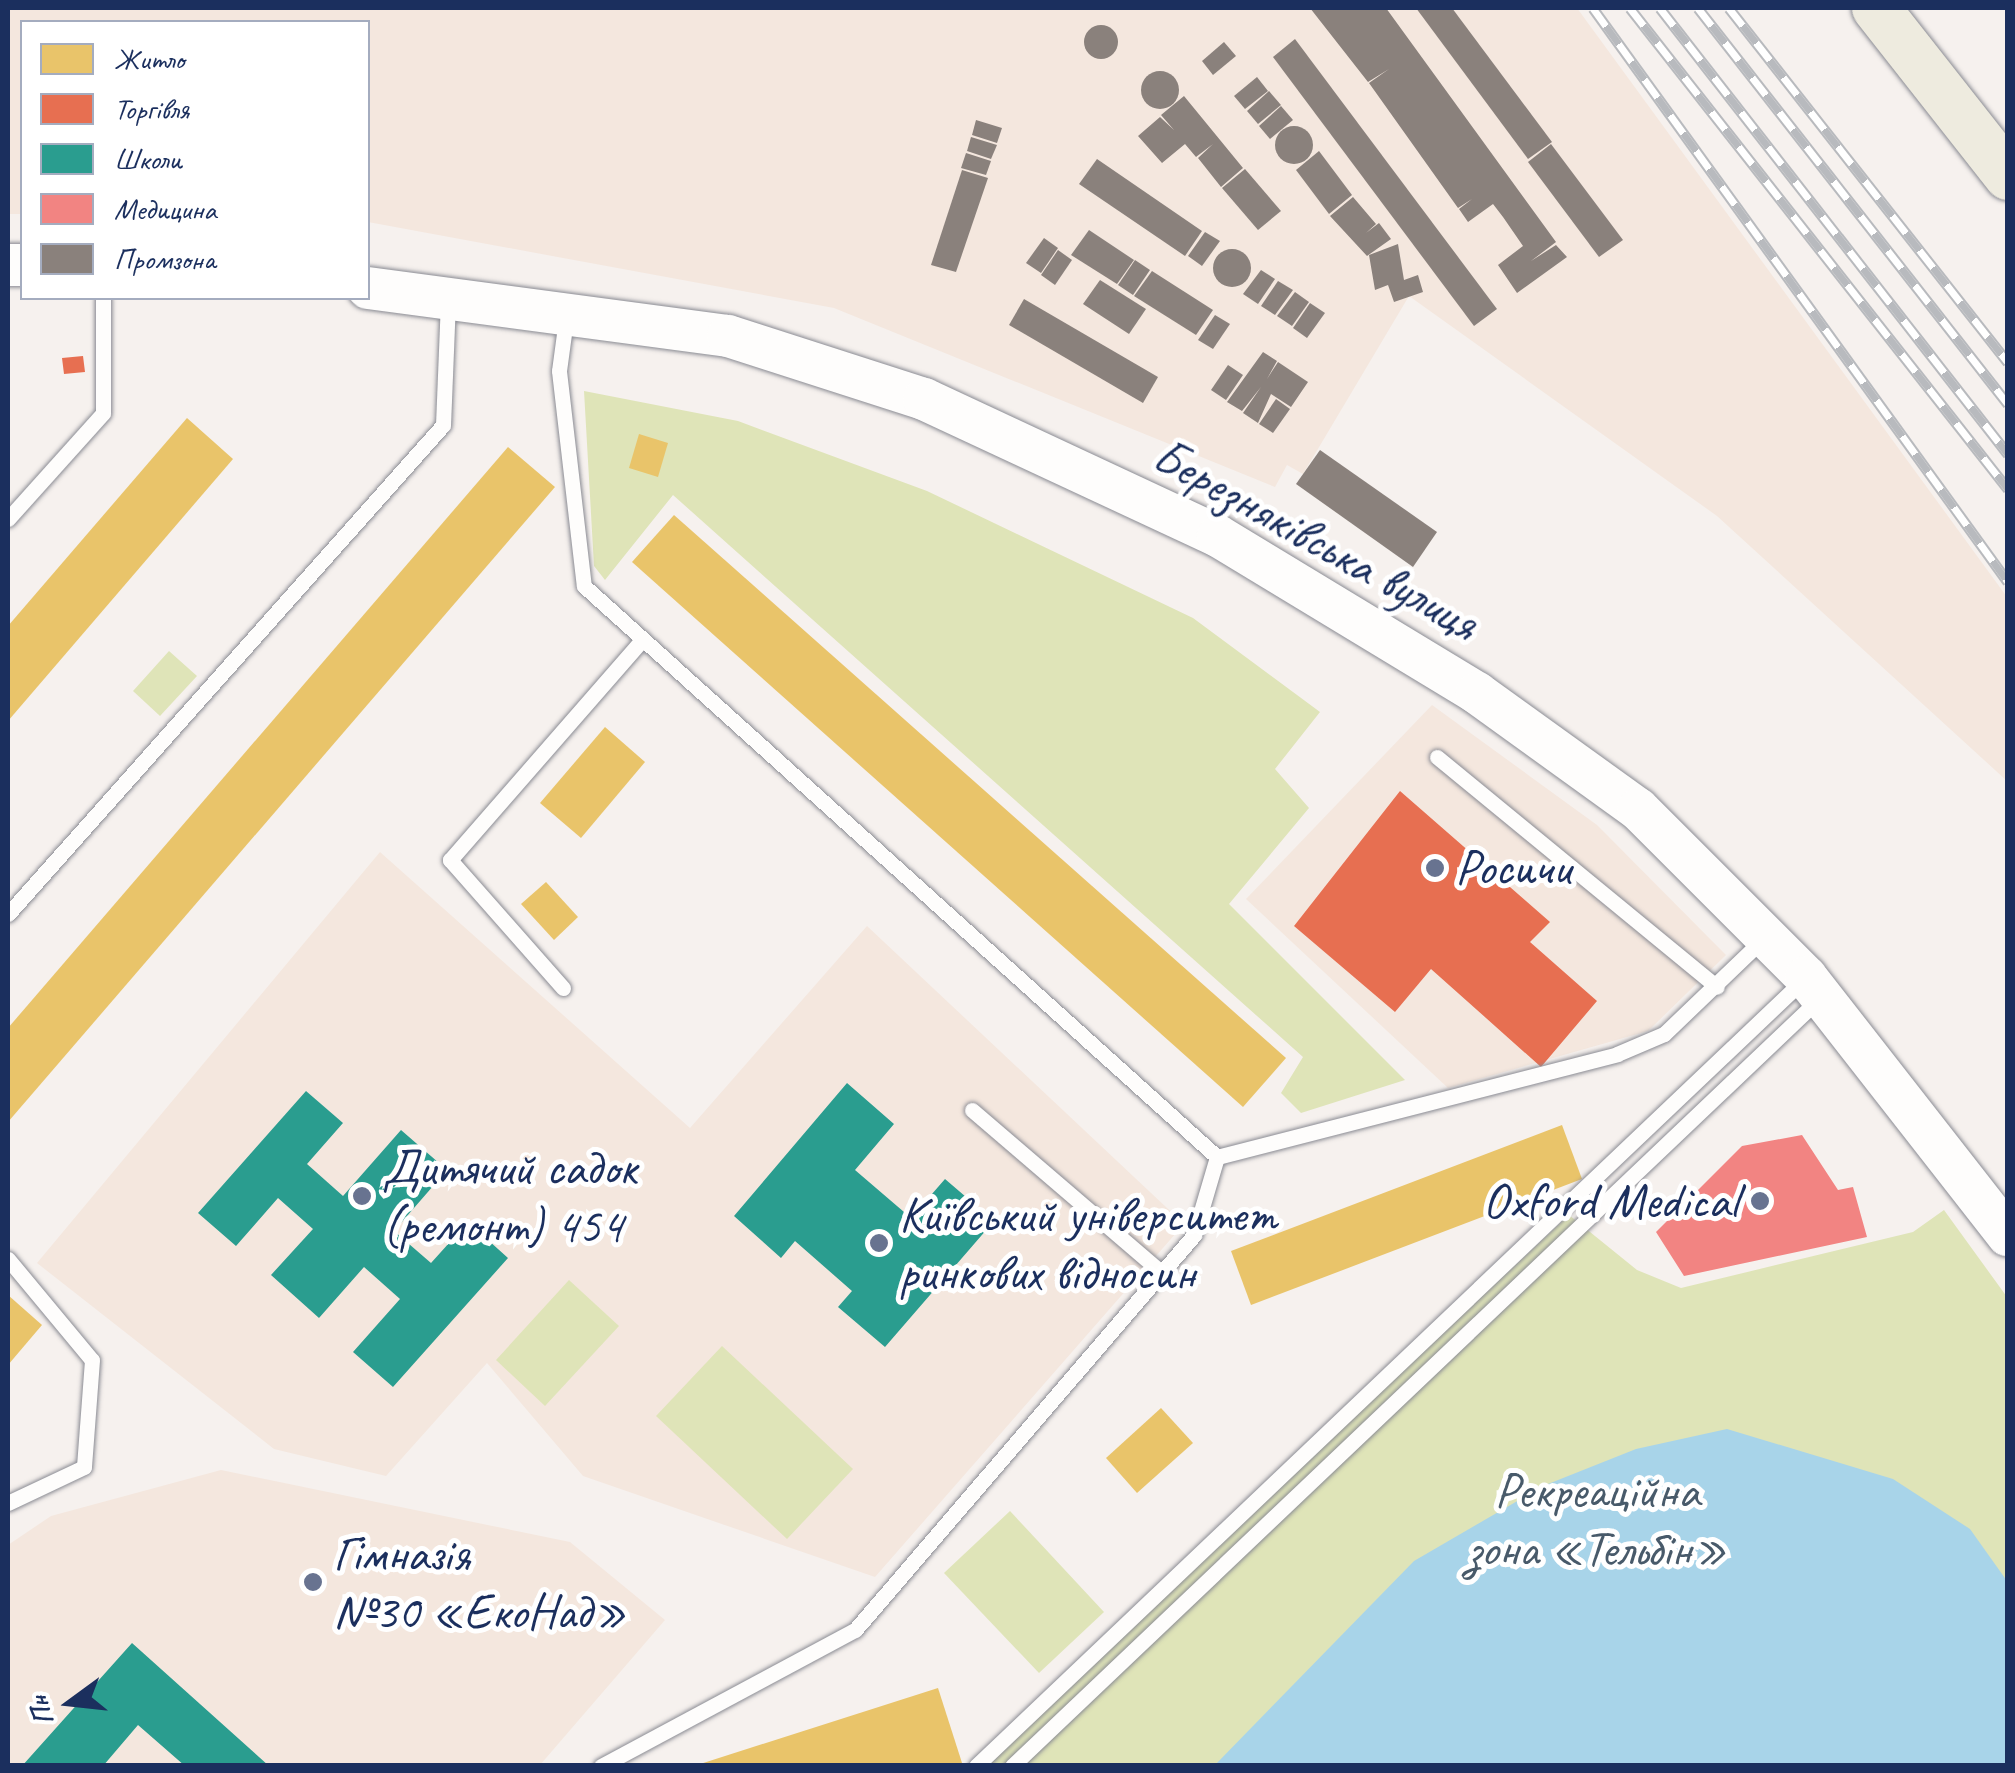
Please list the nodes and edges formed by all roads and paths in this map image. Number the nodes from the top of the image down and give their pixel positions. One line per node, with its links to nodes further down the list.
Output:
1 (1876, 8): 2 (main road)
2 (2008, 176)
3 (370, 288): 4 (street, Березняківська вулиця)
4 (448, 297): 6 (street, Березняківська вулиця); 10 (lane)
5 (102, 300): 7 (lane)
6 (567, 311): 8 (lane); 11 (street, Березняківська вулиця)
7 (8, 519)
8 (641, 640): 13 (lane); 16 (lane)
9 (1437, 757): 14 (lane)
10 (8, 914)
11 (1769, 934): 12 (street, Березняківська вулиця); 14 (lane)
12 (1814, 986): 17 (street, Березняківська вулиця); 22 (lane); 23 (lane)
13 (564, 988)
14 (1718, 988): 16 (lane)
15 (972, 1110): 19 (lane)
16 (1217, 1157): 19 (lane)
17 (2008, 1236)
18 (8, 1259): 20 (lane)
19 (1162, 1273): 21 (lane)
20 (8, 1503)
21 (601, 1766)
22 (976, 1766)
23 (1012, 1766)

